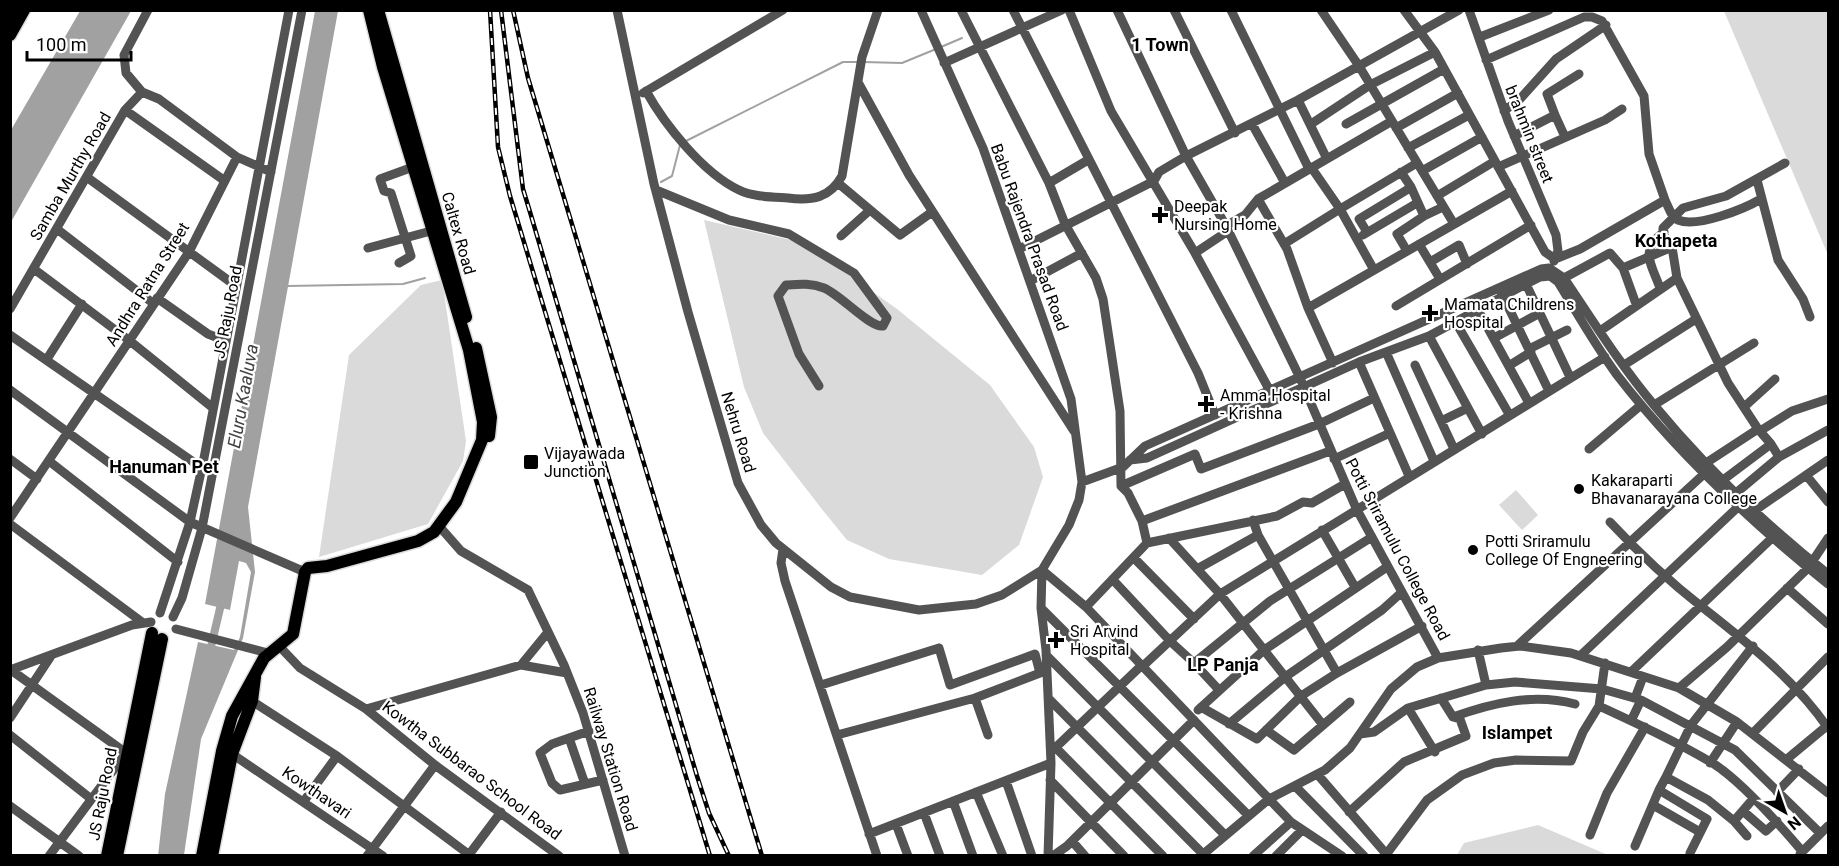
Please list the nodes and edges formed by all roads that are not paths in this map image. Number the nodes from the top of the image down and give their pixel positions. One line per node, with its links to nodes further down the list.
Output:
1 (13, 10): 25 (main road)
2 (24, 10): 28 (main road)
3 (148, 10): 41 (street)
4 (289, 10): 68 (street, JS Raju Road)
5 (302, 10): 72 (street, JS Raju Road)
6 (369, 10): 69 (main road, Caltex Road)
7 (378, 10): 200 (main road, Caltex Road)
8 (617, 10): 43 (street, Nehru Road)
9 (783, 10): 40 (street)
10 (878, 10): 38 (street)
11 (921, 10): 34 (street, Babu Rajendra Prasad Road)
12 (961, 10): 31 (street)
13 (1013, 10): 27 (street)
14 (1062, 10): 27 (street)
15 (1070, 10): 75 (street)
16 (1117, 10): 62 (street, Potti Sriramulu College Road)
17 (1174, 10): 56 (street)
18 (1231, 10): 46 (street)
19 (1321, 10): 35 (street)
20 (1404, 10): 29 (street)
21 (1459, 10): 29 (street)
22 (1469, 10): 30 (street, brahmin street)
23 (1549, 10): 30 (street)
24 (1583, 14): 26 (street); 33 (street)
25 (10, 15)
26 (1602, 18): 49 (street); 87 (street)
27 (1022, 28): 31 (street); 65 (street)
28 (11, 32)
29 (1421, 33): 32 (street); 35 (street)
30 (1480, 37): 33 (street, brahmin street)
31 (979, 47): 34 (street); 79 (street)
32 (1435, 52): 36 (street); 39 (street)
33 (1486, 60): 49 (street, brahmin street)
34 (944, 63): 111 (street, Babu Rajendra Prasad Road)
35 (1359, 66): 39 (street); 44 (street)
36 (1444, 69): 42 (street); 45 (street)
37 (1579, 74): 51 (street)
38 (860, 79): 78 (street); 93 (street)
39 (1370, 85): 45 (street); 53 (street)
40 (646, 91): 43 (street); 78 (street)
41 (141, 92): 48 (street, Samba Murthy Road); 63 (street)
42 (1458, 93): 50 (street); 55 (street)
43 (637, 97): 82 (street, Nehru Road)
44 (1299, 100): 46 (street); 53 (street)
45 (1382, 104): 54 (street); 55 (street)
46 (1280, 109): 52 (street); 71 (street)
47 (1622, 109): 59 (street)
48 (125, 110): 74 (street, Samba Murthy Road); 77 (street)
49 (1504, 111): 57 (street, brahmin street)
50 (1469, 115): 58 (street); 60 (street)
51 (1555, 115): 57 (street); 59 (street)
52 (1252, 124): 56 (street); 80 (street)
53 (1311, 124): 64 (street)
54 (1346, 124)
55 (1394, 124): 60 (street); 64 (street)
56 (1234, 133): 62 (street)
57 (1514, 136): 61 (street, brahmin street)
58 (1482, 137): 67 (street); 70 (street)
59 (1565, 137): 61 (street)
60 (1408, 148): 70 (street)
61 (1522, 155): 67 (street); 117 (street, brahmin street)
62 (1186, 156): 75 (street); 99 (street, Potti Sriramulu College Road)
63 (237, 157): 68 (street); 77 (street, Andhra Ratna Street)
64 (1327, 159): 71 (street)
65 (1088, 160): 79 (street); 88 (street)
66 (1785, 163): 76 (street)
67 (1497, 164): 83 (street); 84 (street)
68 (258, 167): 72 (street); 130 (street, JS Raju Road)
69 (413, 167): 101 (main road, Caltex Road); 105 (street)
70 (1419, 167): 73 (street); 84 (street)
71 (1310, 168): 80 (street); 91 (street)
72 (271, 172): 225 (street, JS Raju Road)
73 (1401, 172): 81 (street); 91 (street)
74 (88, 178): 100 (street, Samba Murthy Road); 113 (street)
75 (1154, 180): 88 (street); 115 (street)
76 (1757, 180): 86 (street); 95 (street)
77 (225, 181): 113 (street, Andhra Ratna Street)
78 (838, 183): 92 (street)
79 (1049, 183): 96 (street)
80 (1285, 183): 85 (street)
81 (1410, 188): 89 (street); 102 (street)
82 (656, 190): 167 (street); 234 (street, Nehru Road)
83 (1512, 191): 97 (street); 98 (street)
84 (1437, 196): 90 (street)
85 (1258, 199): 99 (street); 107 (street)
86 (1761, 199): 95 (street); 141 (street)
87 (1665, 200): 95 (street); 117 (street)
88 (1110, 202): 96 (street); 182 (street)
89 (1417, 202): 94 (street); 102 (street)
90 (1443, 207): 94 (street); 97 (street)
91 (1340, 209): 106 (street); 107 (street)
92 (870, 210): 93 (street); 104 (street)
93 (932, 212): 190 (street)
94 (1424, 216): 112 (street)
95 (1674, 217): 103 (street)
96 (1065, 224): 111 (street); 114 (street)
97 (1454, 224): 108 (street)
98 (1531, 225): 117 (street); 120 (street)
99 (1227, 229): 115 (street); 165 (street, Potti Sriramulu College Road)
100 (57, 230): 123 (street, Samba Murthy Road); 133 (street)
101 (431, 231): 105 (street); 200 (main road, Caltex Road)
102 (1367, 232): 106 (street)
103 (1664, 232): 109 (street); 116 (street)
104 (842, 236)
105 (405, 238): 110 (street); 119 (street)
106 (1357, 239): 124 (street)
107 (1284, 244): 137 (street)
108 (1419, 244): 112 (street); 118 (street)
109 (1672, 247): 116 (street); 126 (street)
110 (368, 248)
111 (1019, 249): 128 (street, Babu Rajendra Prasad Road)
112 (1407, 251): 124 (street)
113 (189, 252): 130 (street); 133 (street, Andhra Ratna Street)
114 (1082, 253): 128 (street); 201 (street)
115 (1195, 253): 171 (street)
116 (1649, 258): 122 (street); 131 (street)
117 (1555, 259): 121 (street)
118 (1430, 262): 120 (street); 127 (street)
119 (399, 263)
120 (1467, 264): 127 (street)
121 (1549, 268): 125 (street); 132 (street)
122 (1623, 268): 125 (street); 135 (street)
123 (34, 270): 134 (street); 138 (street, Samba Murthy Road)
124 (1374, 270): 137 (street)
125 (1564, 278): 146 (street)
126 (1677, 278): 131 (street); 142 (street)
127 (1440, 279): 136 (street)
128 (1030, 281): 190 (street, Babu Rajendra Prasad Road)
129 (1526, 284): 132 (street); 140 (street); 156 (street)
130 (236, 286): 152 (street, JS Raju Road)
131 (1660, 288): 135 (street)
132 (1501, 292): 139 (street); 144 (street); 159 (street)
133 (156, 301): 150 (street, Andhra Ratna Street); 152 (street)
134 (82, 304): 150 (street); 157 (street)
135 (1636, 304): 146 (street)
136 (1396, 306)
137 (1308, 308): 159 (street)
138 (10, 309)
139 (1478, 310): 143 (street); 149 (street)
140 (1540, 313): 144 (street); 151 (street)
141 (1810, 317)
142 (1696, 319): 162 (street); 163 (street)
143 (1455, 321): 148 (street); 181 (street)
144 (1517, 325): 149 (street); 154 (street)
145 (1567, 330): 151 (street)
146 (1600, 331): 162 (street)
147 (10, 335): 157 (street)
148 (1429, 336): 155 (street); 180 (street)
149 (1494, 338): 161 (street)
150 (130, 340): 172 (street, Andhra Ratna Street); 179 (street)
151 (1551, 340): 154 (street); 164 (street)
152 (226, 341): 179 (street, JS Raju Road)
153 (1754, 343): 163 (street)
154 (1530, 350): 161 (street); 170 (street)
155 (1386, 352): 158 (street); 199 (street)
156 (1605, 357): 164 (street); 176 (street)
157 (47, 359): 172 (street)
158 (1359, 362): 168 (street); 173 (street)
159 (1333, 363): 165 (street)
160 (1416, 365): 183 (street)
161 (1510, 365): 175 (street)
162 (1624, 365): 177 (street)
163 (1719, 366): 177 (street); 178 (street)
164 (1570, 377): 170 (street)
165 (1300, 378): 168 (street, Potti Sriramulu College Road); 171 (street)
166 (1775, 379): 178 (street)
167 (819, 386)
168 (1303, 388): 184 (street, Potti Sriramulu College Road); 201 (street)
169 (10, 390): 187 (street)
170 (1549, 390): 175 (street)
171 (1270, 391): 182 (street)
172 (96, 392): 187 (street, Andhra Ratna Street); 203 (street)
173 (1374, 398): 184 (street); 188 (street)
174 (1828, 399): 185 (street)
175 (1529, 402): 181 (street)
176 (1641, 405): 193 (street); 204 (street)
177 (1653, 405): 202 (street)
178 (1744, 406): 185 (street)
179 (213, 408): 203 (street, JS Raju Road)
180 (1468, 408): 183 (street); 189 (street)
181 (1509, 414): 189 (street)
182 (1215, 415): 201 (street)
183 (1441, 421): 192 (street)
184 (1319, 424): 194 (street, Potti Sriramulu College Road); 211 (street)
185 (1759, 430): 191 (street); 202 (street)
186 (1828, 430): 195 (street)
187 (69, 431): 198 (street, Andhra Ratna Street); 221 (street)
188 (1390, 433): 194 (street); 206 (street)
189 (1482, 434): 192 (street)
190 (1077, 436): 209 (street, Babu Rajendra Prasad Road)
191 (1771, 444): 195 (street); 208 (street)
192 (1454, 449): 199 (street)
193 (1589, 449)
194 (1332, 455): 210 (street, Potti Sriramulu College Road); 220 (street)
195 (1779, 457): 213 (street)
196 (10, 459): 207 (street)
197 (1828, 460): 205 (street)
198 (49, 461): 207 (street, Andhra Ratna Street); 238 (street)
199 (1434, 461): 206 (street)
200 (473, 462): 224 (main road, Caltex Road)
201 (1126, 463): 209 (street); 211 (street)
202 (1706, 463): 208 (street)
203 (202, 468): 221 (street, JS Raju Road)
204 (1704, 474): 215 (street); 232 (street)
205 (1806, 475): 212 (street); 217 (street)
206 (1409, 476): 216 (street)
207 (37, 479): 218 (street, Andhra Ratna Street)
208 (1723, 480): 213 (street)
209 (1082, 482): 243 (street, Nehru Road)
210 (1345, 484): 216 (street, Potti Sriramulu College Road); 219 (street)
211 (1121, 486): 220 (street)
212 (1825, 490): 214 (street)
213 (1736, 493): 217 (street)
214 (1828, 502)
215 (1738, 507): 230 (street); 244 (street)
216 (1356, 508): 226 (street); 228 (street, Potti Sriramulu College Road)
217 (1754, 511): 239 (street)
218 (10, 518)
219 (1253, 520): 227 (street); 229 (street)
220 (1142, 521): 233 (street)
221 (190, 522): 225 (street); 238 (street, JS Raju Road)
222 (1610, 522): 232 (street)
223 (10, 524): 263 (street)
224 (439, 526): 242 (main road, Caltex Road); 265 (street, Railway Station Road)
225 (202, 528): 242 (street); 257 (street, JS Raju Road)
226 (1322, 530): 235 (street); 237 (street)
227 (1258, 535): 237 (street); 241 (street)
228 (1372, 537): 235 (street); 240 (street, Potti Sriramulu College Road)
229 (1169, 538): 233 (street); 241 (street)
230 (1772, 538): 239 (street); 253 (street)
231 (1828, 538): 239 (street)
232 (1629, 542): 244 (street); 268 (street)
233 (1147, 543): 236 (street)
234 (783, 549): 243 (street, Nehru Road); 292 (street)
235 (1338, 557): 248 (street); 249 (street)
236 (1134, 558): 246 (street); 258 (street)
237 (1272, 561): 249 (street); 252 (street)
238 (178, 562): 256 (street, JS Raju Road)
239 (1810, 565): 245 (street); 247 (street); 250 (street)
240 (1388, 567): 248 (street); 251 (street, Potti Sriramulu College Road)
241 (1197, 569): 252 (street)
242 (311, 570): 270 (main road)
243 (1042, 570): 254 (street); 255 (street)
244 (1665, 574): 253 (street); 277 (street)
245 (1828, 574)
246 (1114, 580): 254 (street); 267 (street)
247 (1828, 584)
248 (1355, 587): 259 (street)
249 (1289, 588): 259 (street); 260 (street)
250 (1787, 588): 261 (street); 266 (street)
251 (1402, 592): 262 (street, Potti Sriramulu College Road); 271 (street)
252 (1220, 594): 258 (street); 260 (street)
253 (1700, 606): 266 (street); 285 (street)
254 (1086, 607): 283 (street)
255 (1041, 608): 275 (street); 294 (street)
256 (160, 613): 257 (street); 263 (street)
257 (173, 617): 264 (street)
258 (1194, 618): 267 (street)
259 (1307, 620): 271 (street); 272 (street)
260 (1243, 623): 272 (street); 279 (street)
261 (1828, 624)
262 (1422, 626): 278 (street, Potti Sriramulu College Road); 287 (street)
263 (152, 629): 264 (street); 276 (street); 337 (main road, JS Raju Road); 394 (main road, JS Raju Road)
264 (176, 629): 274 (street)
265 (548, 632): 282 (street); 286 (street, Railway Station Road)
266 (1739, 635): 269 (street); 295 (street)
267 (1171, 642): 279 (street); 283 (street)
268 (1517, 646): 273 (street); 277 (street)
269 (1753, 646): 296 (street); 306 (street)
270 (280, 647): 274 (main road); 312 (street)
271 (1323, 649): 287 (street); 289 (street)
272 (1264, 650): 289 (street); 298 (street)
273 (1478, 650): 278 (street); 293 (street)
274 (268, 653): 288 (main road)
275 (1046, 655): 301 (street); 310 (street)
276 (51, 656): 284 (street); 291 (street)
277 (1580, 656): 280 (street)
278 (1438, 658): 327 (street)
279 (1194, 663): 298 (street)
280 (1605, 663): 285 (street); 297 (street)
281 (1826, 664): 296 (street)
282 (521, 665): 286 (street, Railway Station Road); 312 (street, Railway Station Road)
283 (1143, 665): 294 (street); 315 (street)
284 (11, 670): 291 (street)
285 (1632, 671): 290 (street)
286 (567, 673): 325 (street, Railway Station Road)
287 (1337, 673): 299 (street)
288 (255, 677): 304 (main road); 395 (main road)
289 (1285, 677): 299 (street); 318 (street)
290 (1643, 677): 295 (street); 303 (street)
291 (32, 685): 314 (street); 337 (street)
292 (821, 685): 300 (street); 329 (street)
293 (1486, 685): 297 (street); 302 (street)
294 (1119, 687): 310 (street); 332 (street)
295 (1679, 688): 306 (street)
296 (1796, 688): 321 (street); 326 (street)
297 (1602, 689): 303 (street); 308 (street)
298 (1219, 690): 309 (street)
299 (1301, 697): 319 (street); 324 (street)
300 (975, 698): 329 (street); 330 (street)
301 (1048, 698): 322 (street); 335 (street)
302 (1441, 698): 311 (street); 313 (street)
303 (1638, 699): 316 (street); 320 (street)
304 (252, 701): 338 (main road); 339 (street)
305 (1350, 702): 319 (street)
306 (1707, 703): 317 (street); 320 (street)
307 (1575, 704): 313 (street)
308 (1599, 706): 316 (street); 416 (street)
309 (1201, 707): 315 (street); 318 (street)
310 (1098, 708): 322 (street); 341 (street)
311 (1408, 708): 327 (street); 336 (street)
312 (366, 709): 344 (street, Kowtha Subbarao School Road)
313 (1453, 717): 336 (street)
314 (10, 718)
315 (1193, 718): 332 (street); 359 (street)
316 (1632, 721): 323 (street)
317 (1737, 722): 326 (street); 333 (street)
318 (1229, 724): 324 (street)
319 (1323, 725): 324 (street)
320 (1691, 725): 333 (street); 334 (street)
321 (1828, 726): 340 (street)
322 (1078, 727): 335 (street); 351 (street)
323 (1645, 727): 334 (street); 383 (street)
324 (1266, 730)
325 (589, 731): 331 (street); 348 (street, Railway Station Road)
326 (1753, 733): 340 (street)
327 (1360, 734): 346 (street)
328 (10, 735): 358 (street)
329 (837, 735): 381 (street)
330 (988, 735)
331 (569, 738): 352 (street); 352 (street)
332 (1173, 742): 341 (street); 371 (street)
333 (1723, 742): 343 (street); 356 (street)
334 (1681, 746): 343 (street); 347 (street)
335 (1053, 750): 342 (street); 363 (street)
336 (1435, 752): 369 (street)
337 (126, 753): 358 (street); 393 (main road, JS Raju Road)
338 (232, 754): 361 (street, Kowthavari); 396 (main road)
339 (337, 756): 361 (street); 366 (street)
340 (1787, 759): 345 (street)
341 (1152, 762): 351 (street); 382 (street)
342 (1051, 763): 349 (street); 350 (street)
343 (1710, 763): 360 (street)
344 (435, 765): 366 (street); 368 (street, Kowtha Subbarao School Road)
345 (1799, 769): 356 (street); 357 (street)
346 (1318, 774): 353 (street); 369 (street)
347 (1666, 777): 354 (street); 373 (street)
348 (603, 780): 352 (street); 400 (street, Railway Station Road)
349 (1006, 780): 355 (street); 406 (street)
350 (1050, 780): 372 (street); 407 (street)
351 (1133, 782): 363 (street); 411 (street)
352 (585, 784)
353 (1296, 787): 359 (street); 415 (street)
354 (1659, 789): 364 (street); 379 (street)
355 (976, 792): 362 (street); 405 (street)
356 (1777, 792): 380 (street)
357 (1828, 793)
358 (90, 798): 385 (street)
359 (1269, 799): 371 (street); 375 (street)
360 (1753, 800): 367 (street); 374 (street)
361 (304, 801): 388 (street, Kowthavari)
362 (953, 801): 370 (street); 404 (street)
363 (1111, 802): 372 (street); 410 (street)
364 (1653, 805): 379 (street); 387 (street)
365 (10, 806): 385 (street)
366 (404, 806): 388 (street); 398 (street)
367 (1743, 811): 373 (street); 374 (street)
368 (501, 812): 398 (street); 399 (street, Kowtha Subbarao School Road)
369 (1349, 812): 416 (street)
370 (924, 813): 376 (street); 403 (street)
371 (1248, 815): 382 (street)
372 (1092, 821): 386 (street); 409 (street)
373 (1734, 821): 384 (street)
374 (1777, 821): 390 (street)
375 (1291, 822): 378 (street); 412 (street)
376 (896, 824): 381 (street); 402 (street)
377 (1828, 826): 380 (street)
378 (1301, 831): 413 (street); 414 (street)
379 (1700, 832): 389 (street)
380 (1820, 833): 390 (street)
381 (869, 834): 401 (street)
382 (1224, 834): 411 (street)
383 (1590, 835)
384 (1747, 836)
385 (59, 841): 391 (street); 392 (street)
386 (1072, 841): 407 (street); 408 (street)
387 (1635, 846)
388 (370, 852): 397 (street, Kowthavari)
389 (1690, 853)
390 (1800, 853)
391 (49, 855)
392 (79, 855)
393 (107, 855)
394 (117, 855)
395 (202, 855)
396 (212, 855)
397 (383, 855)
398 (469, 855)
399 (559, 855)
400 (625, 855)
401 (877, 855)
402 (908, 855)
403 (940, 855)
404 (973, 855)
405 (1003, 855)
406 (1032, 855)
407 (1050, 855)
408 (1085, 855)
409 (1124, 855)
410 (1163, 855)
411 (1203, 855)
412 (1253, 855)
413 (1276, 855)
414 (1342, 855)
415 (1364, 855)
416 (1387, 855)

